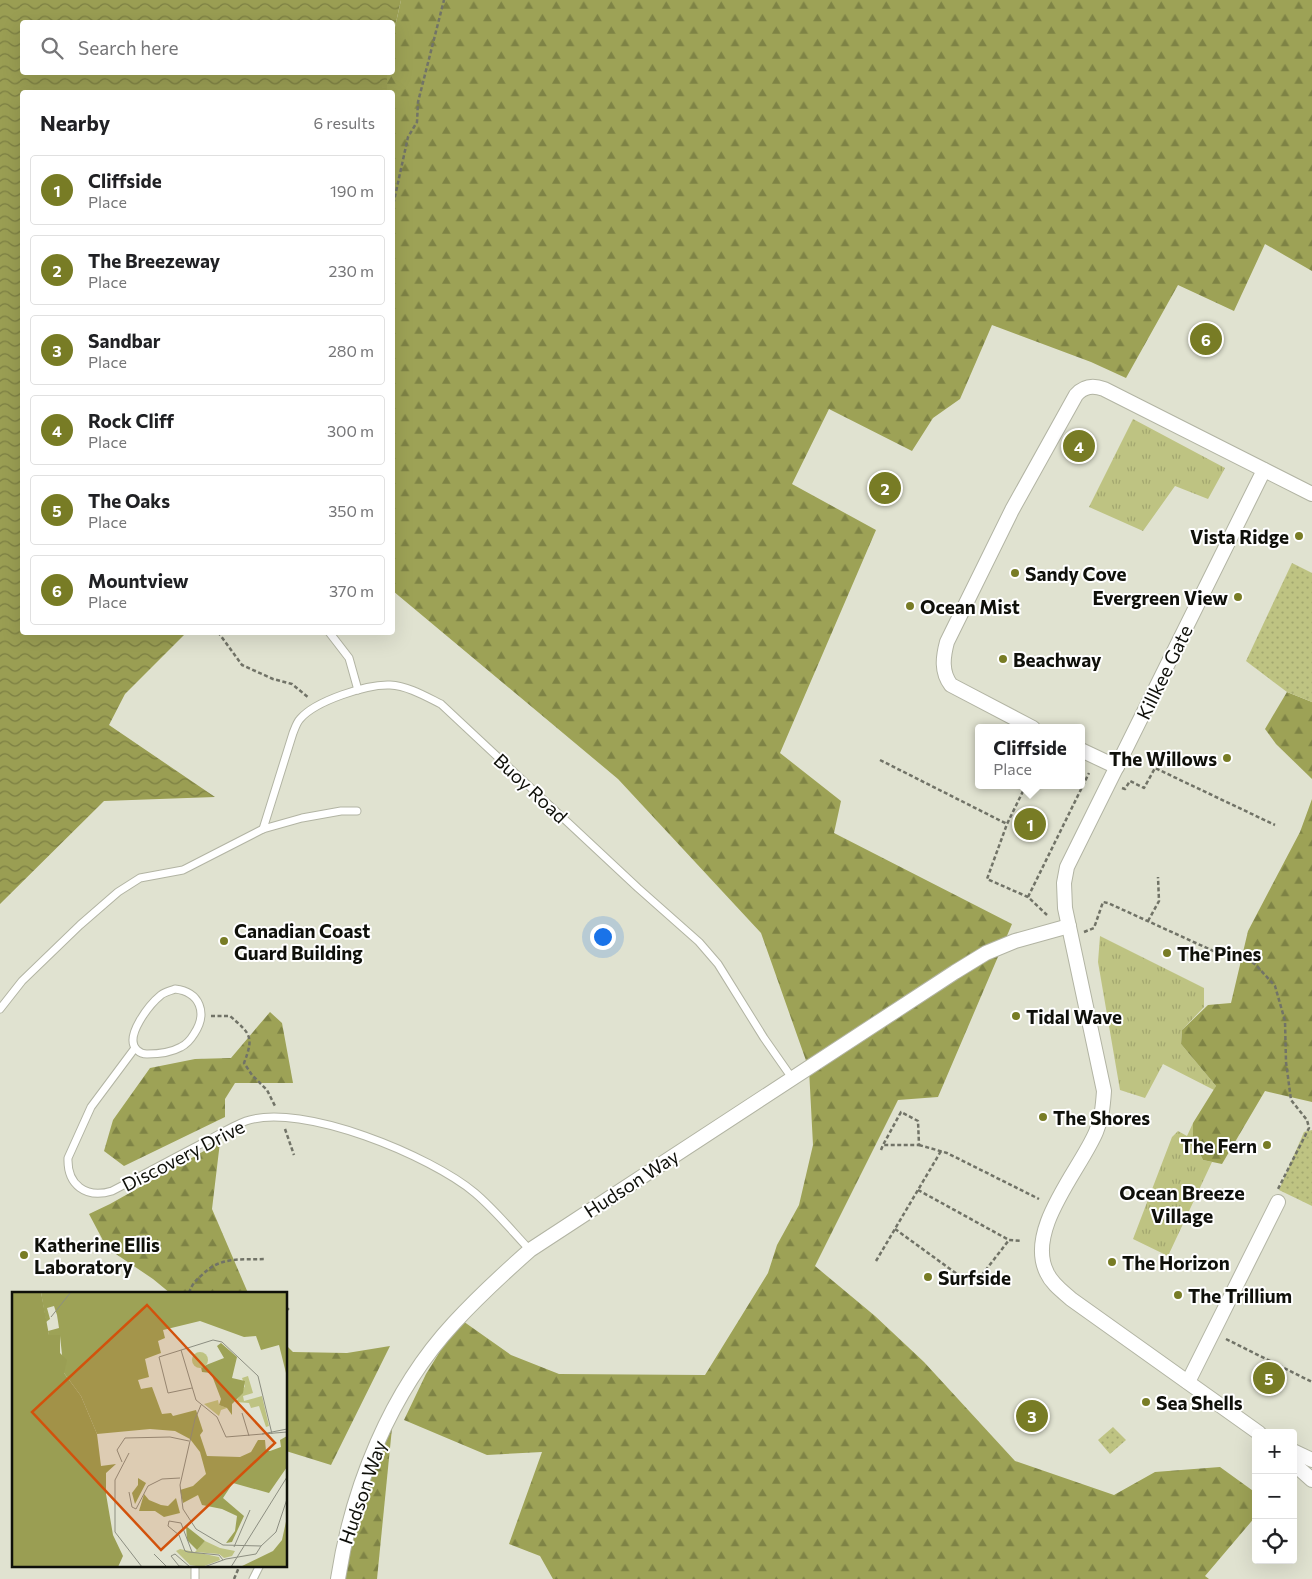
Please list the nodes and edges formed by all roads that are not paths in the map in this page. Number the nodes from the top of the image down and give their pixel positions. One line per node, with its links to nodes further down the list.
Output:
1 (1264, 470): 2 (street); 5 (street); 7 (street, Killkee Gate)
2 (1312, 494)
3 (331, 635): 4 (lane)
4 (358, 690): 9 (lane, Buoy Road); 13 (lane, Buoy Road)
5 (1026, 724)
6 (1085, 752): 7 (street)
7 (1117, 767): 10 (street, Killkee Gate)
8 (357, 811): 9 (lane)
9 (263, 829): 11 (lane)
10 (1070, 931): 13 (street, Hudson Way); 16 (street, Killkee Gate)
11 (0, 1009)
12 (135, 1048): 12 (lane, Discovery Drive); 15 (lane, Discovery Drive)
13 (792, 1078): 15 (street, Hudson Way)
14 (1276, 1199): 16 (street)
15 (530, 1250): 26 (street, Hudson Way)
16 (1188, 1382): 17 (street, Killkee Gate)
17 (1253, 1429)
18 (1297, 1453): 19 (street)
19 (1312, 1460)
20 (1297, 1467): 21 (street)
21 (1312, 1480)
22 (194, 1566): 24 (lane)
23 (260, 1566): 25 (lane)
24 (195, 1579)
25 (253, 1579)
26 (338, 1579)

